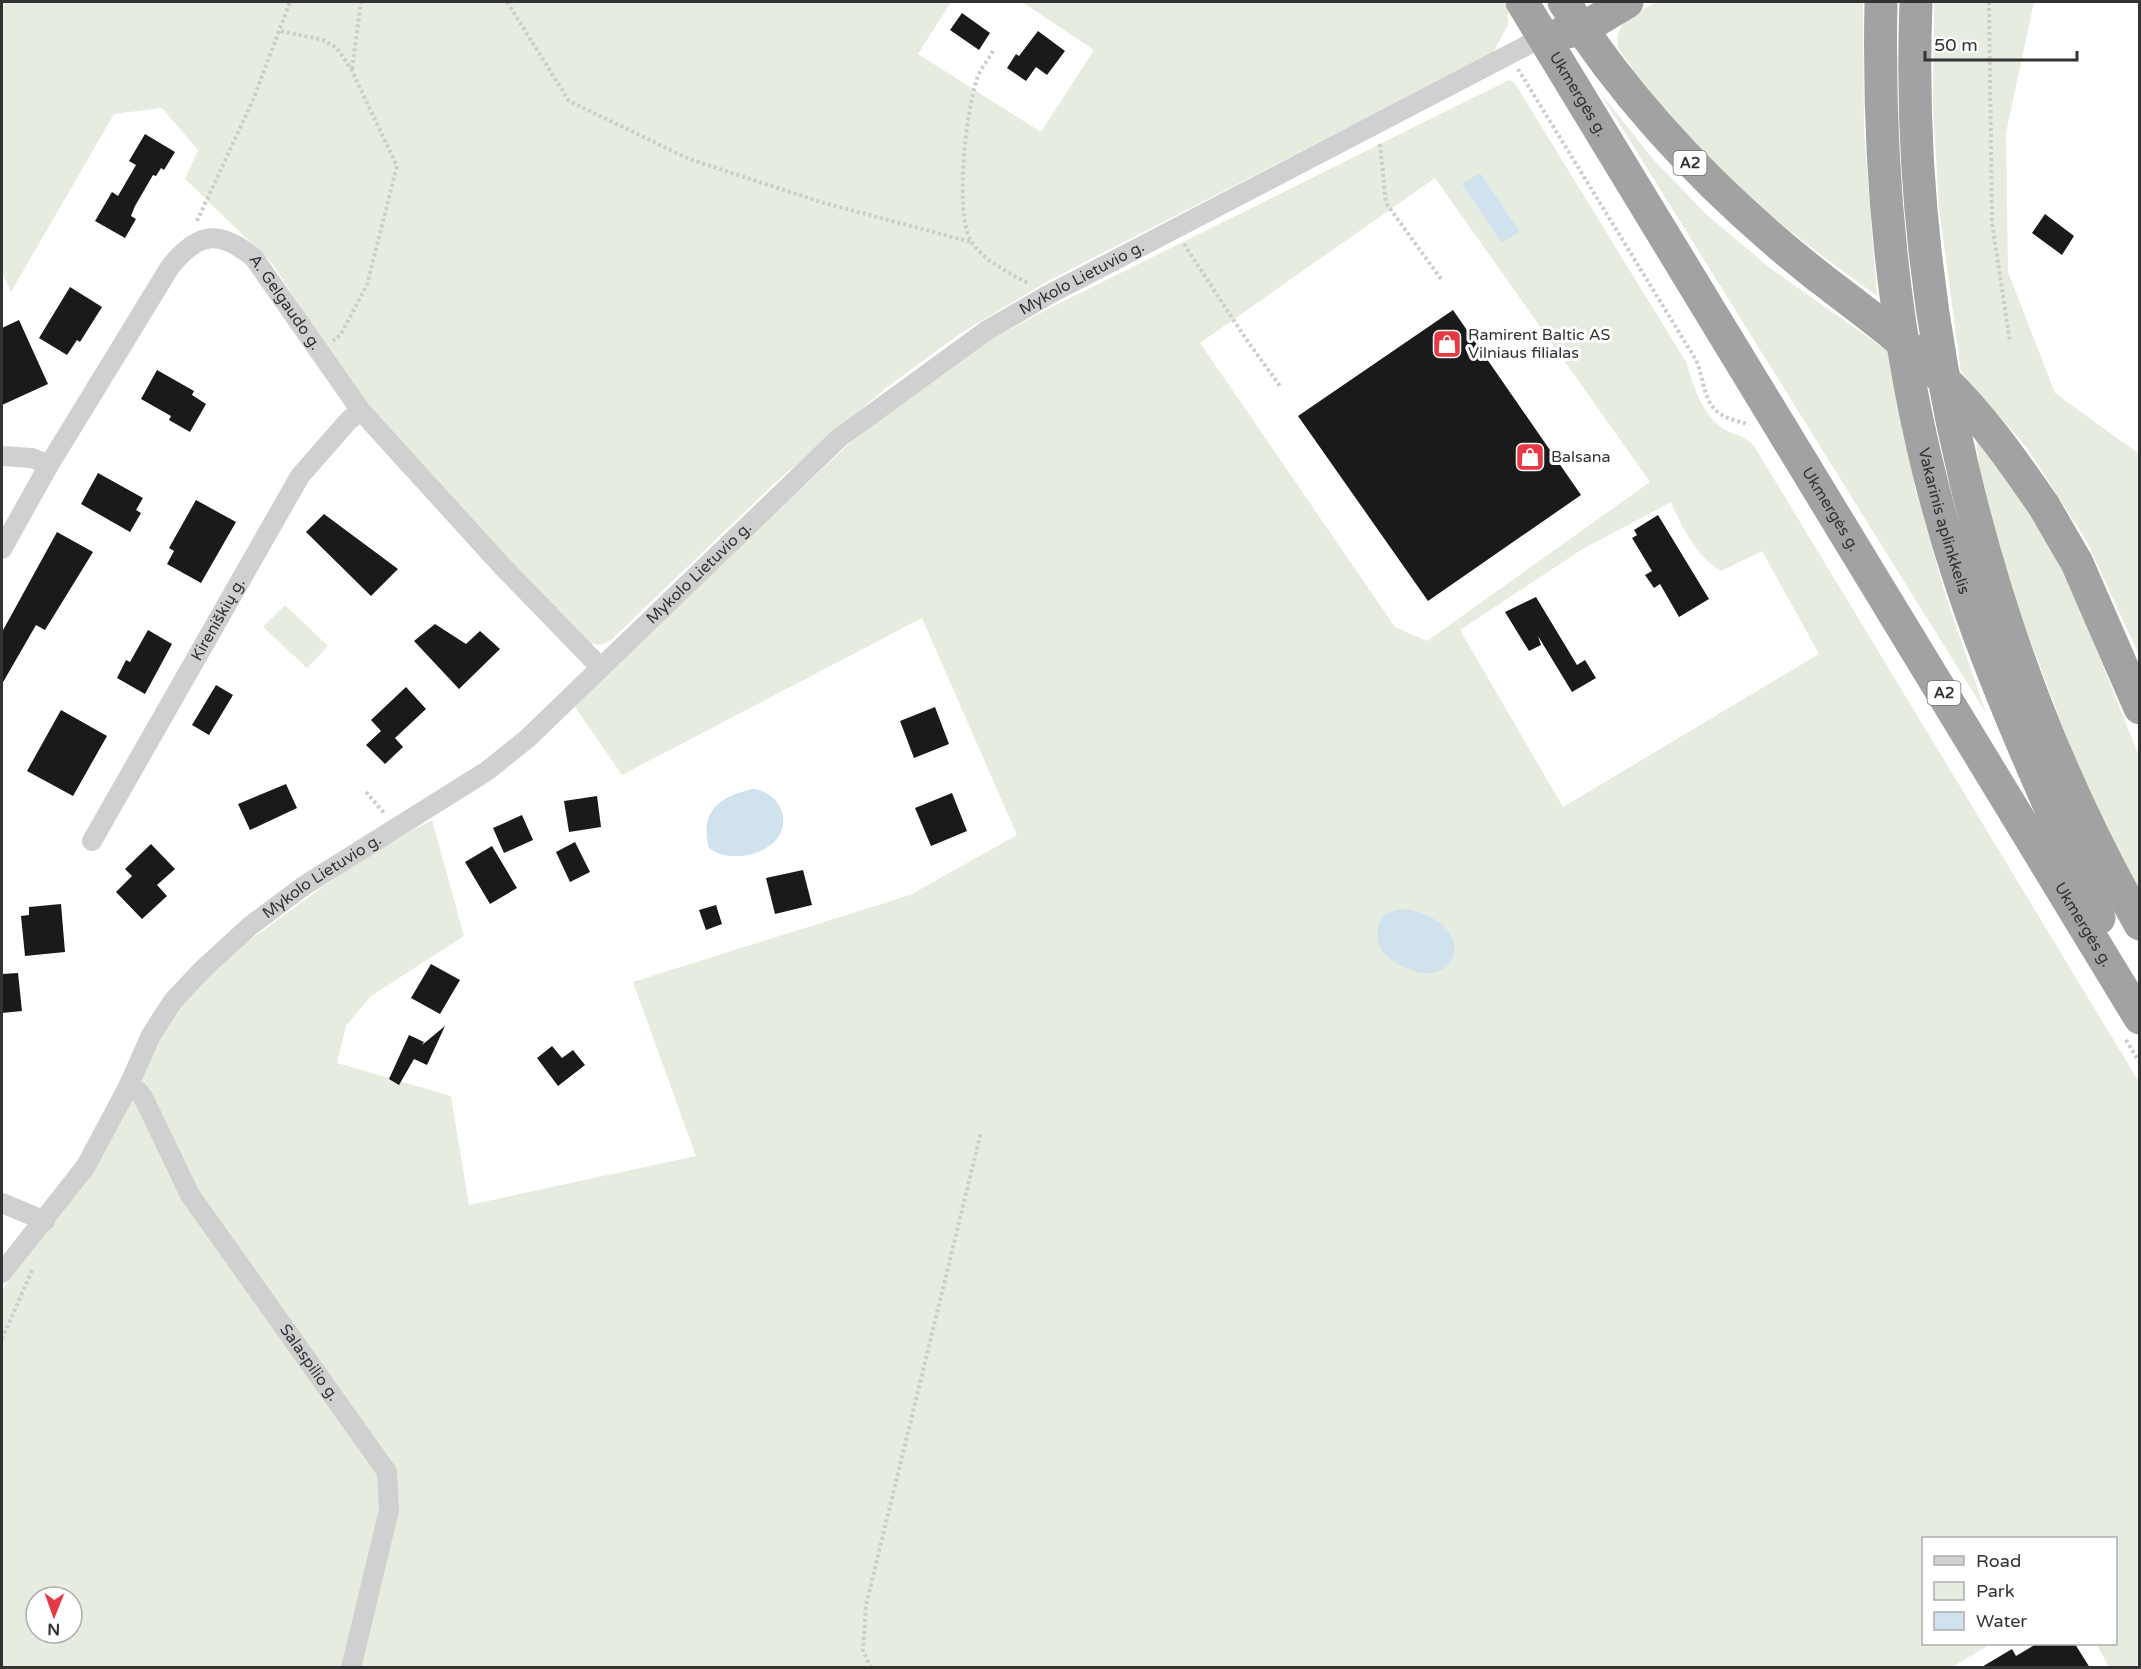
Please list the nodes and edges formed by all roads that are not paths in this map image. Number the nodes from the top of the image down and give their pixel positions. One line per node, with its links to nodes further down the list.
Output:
1 (1522, 2): 8 (highway, Ukmergės g. / A2)
2 (1559, 2): 8 (highway)
3 (1564, 2): 7 (highway, A2)
4 (1627, 2): 7 (highway)
5 (1881, 2): 17 (highway, Vakarinis aplinkkelis)
6 (1916, 2): 16 (highway, Vakarinis aplinkkelis)
7 (1582, 30): 8 (highway); 14 (highway, A2, bridge)
8 (1541, 38): 13 (street, Mykolo Lietuvio g.); 17 (highway, Ukmergės g. / A2)
9 (361, 411): 11 (street, A. Gelgaudo g.); 13 (street, A. Gelgaudo g.); 15 (street, Kireniškių g.)
10 (2, 456): 11 (street)
11 (49, 465): 12 (street, A. Gelgaudo g.)
12 (2, 549)
13 (600, 667): 18 (street, Mykolo Lietuvio g.)
14 (2139, 708)
15 (92, 841)
16 (2139, 924)
17 (2133, 1019)
18 (129, 1087): 20 (street, Mykolo Lietuvio g.); 22 (street, Salaspilio g.)
19 (2, 1203): 20 (street)
20 (45, 1221): 21 (street, Mykolo Lietuvio g.)
21 (2, 1273)
22 (351, 1668)

